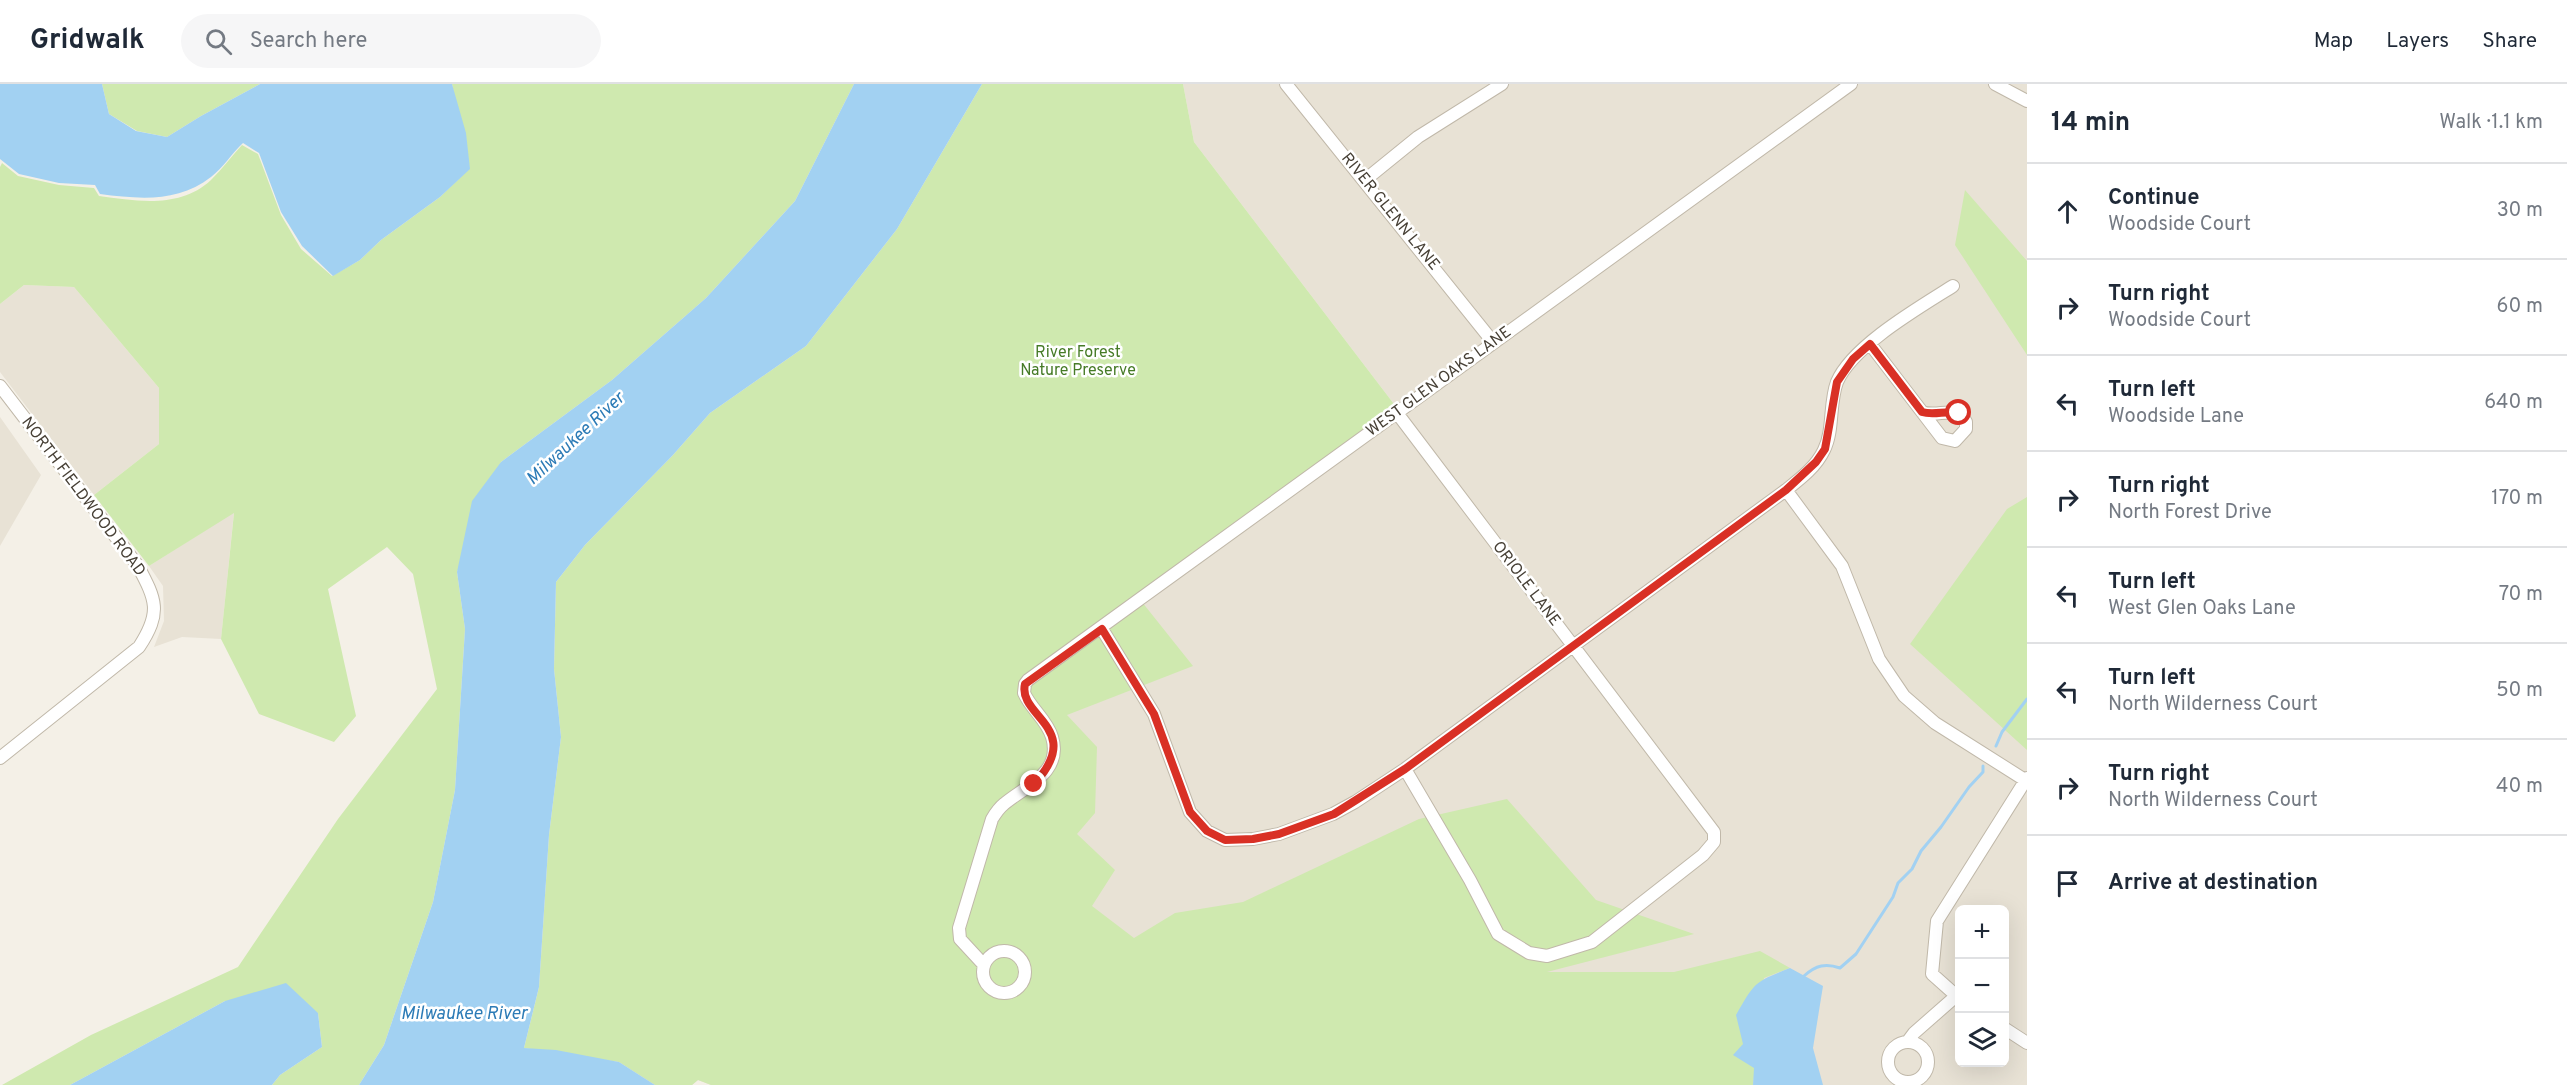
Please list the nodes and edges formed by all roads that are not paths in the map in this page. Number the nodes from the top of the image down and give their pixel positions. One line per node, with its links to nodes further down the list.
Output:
1 (1286, 84): 6 (street, RIVER GLENN LANE)
2 (1502, 84): 6 (street)
3 (1851, 84): 8 (street, WEST GLEN OAKS LANE)
4 (1995, 84): 5 (street)
5 (2027, 101)
6 (1365, 180): 8 (street, RIVER GLENN LANE)
7 (1953, 286): 9 (street)
8 (1493, 342): 13 (street, WEST GLEN OAKS LANE)
9 (1870, 344): 12 (street); 14 (street)
10 (0, 387): 11 (street, NORTH FIELDWOOD ROAD)
11 (4, 400): 17 (street, NORTH FIELDWOOD ROAD)
12 (1922, 412)
13 (1397, 413): 15 (street, WEST GLEN OAKS LANE); 16 (street, ORIOLE LANE)
14 (1786, 490): 16 (street); 19 (street)
15 (1102, 629): 18 (street); 20 (street, WEST GLEN OAKS LANE)
16 (1573, 646): 18 (street); 18 (street, ORIOLE LANE)
17 (0, 758)
18 (1405, 769)
19 (2026, 779): 21 (street)
20 (984, 965)
21 (1955, 996)
22 (1955, 1000): 24 (street)
23 (2009, 1031): 25 (street)
24 (1908, 1041)
25 (2027, 1042)

